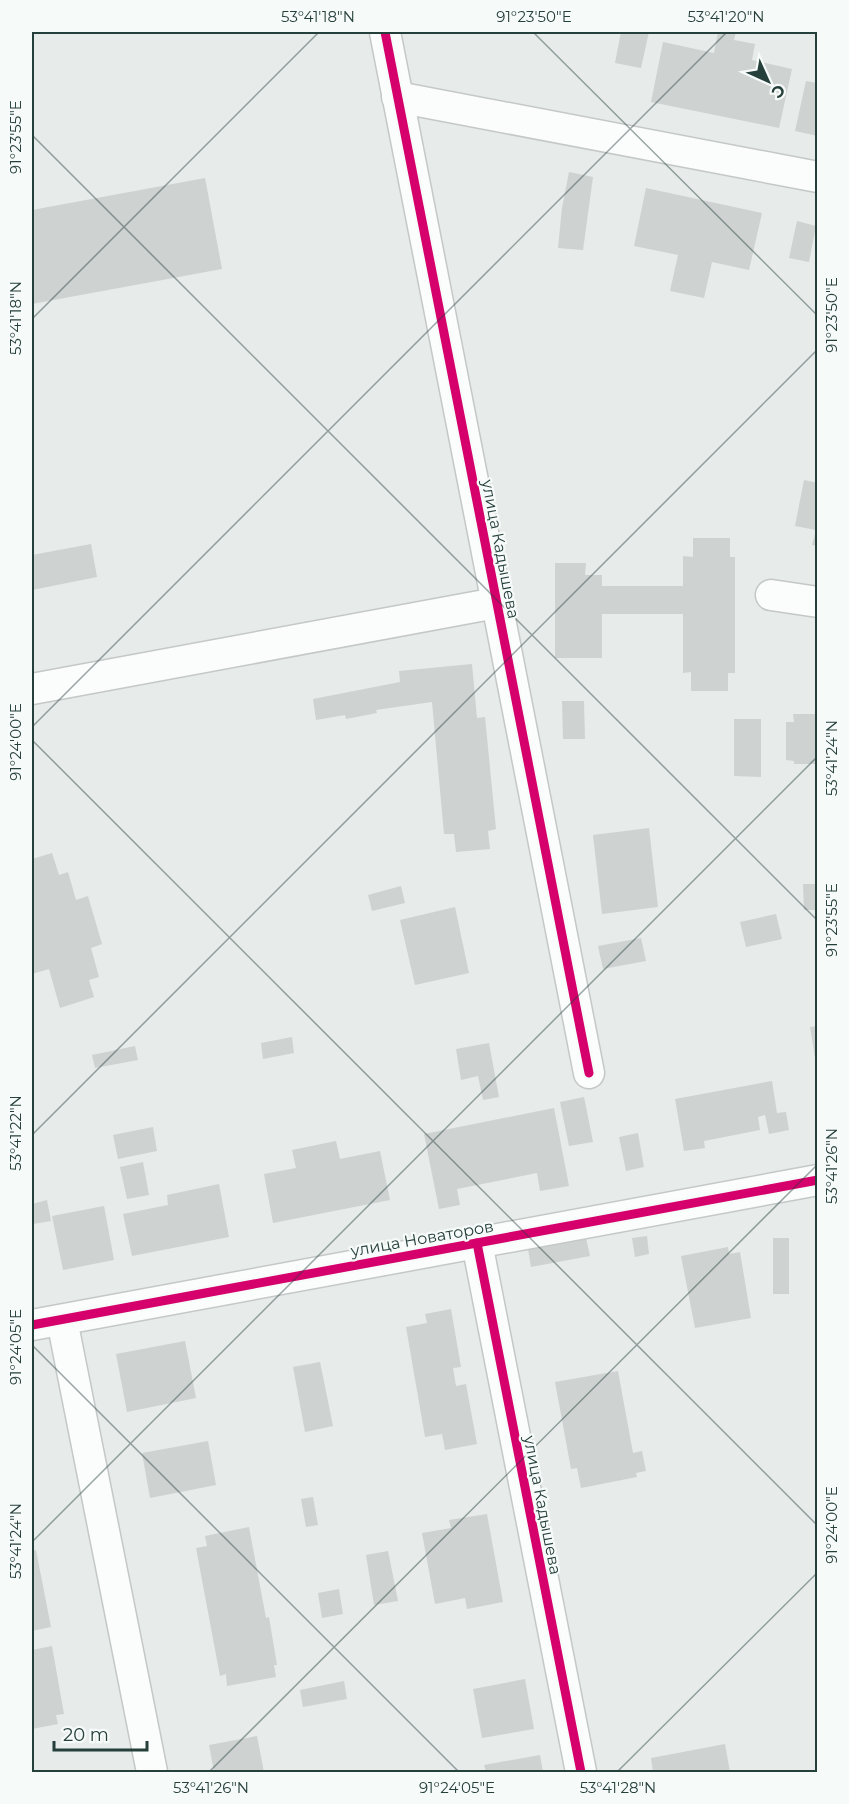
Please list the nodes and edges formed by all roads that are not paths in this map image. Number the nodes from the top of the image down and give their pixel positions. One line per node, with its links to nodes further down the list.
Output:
1 (385, 32): 2 (street, улица Кадышева)
2 (398, 97): 3 (street); 6 (street, улица Кадышева)
3 (818, 177)
4 (771, 595): 5 (street)
5 (818, 602)
6 (496, 603): 7 (street); 8 (street, улица Кадышева)
7 (32, 689)
8 (589, 1073)
9 (818, 1180): 10 (street, улица Новаторов)
10 (477, 1243): 11 (street, улица Новаторов); 14 (street, улица Кадышева)
11 (62, 1320): 12 (street, улица Новаторов); 13 (street)
12 (32, 1325)
13 (152, 1773)
14 (581, 1773)

